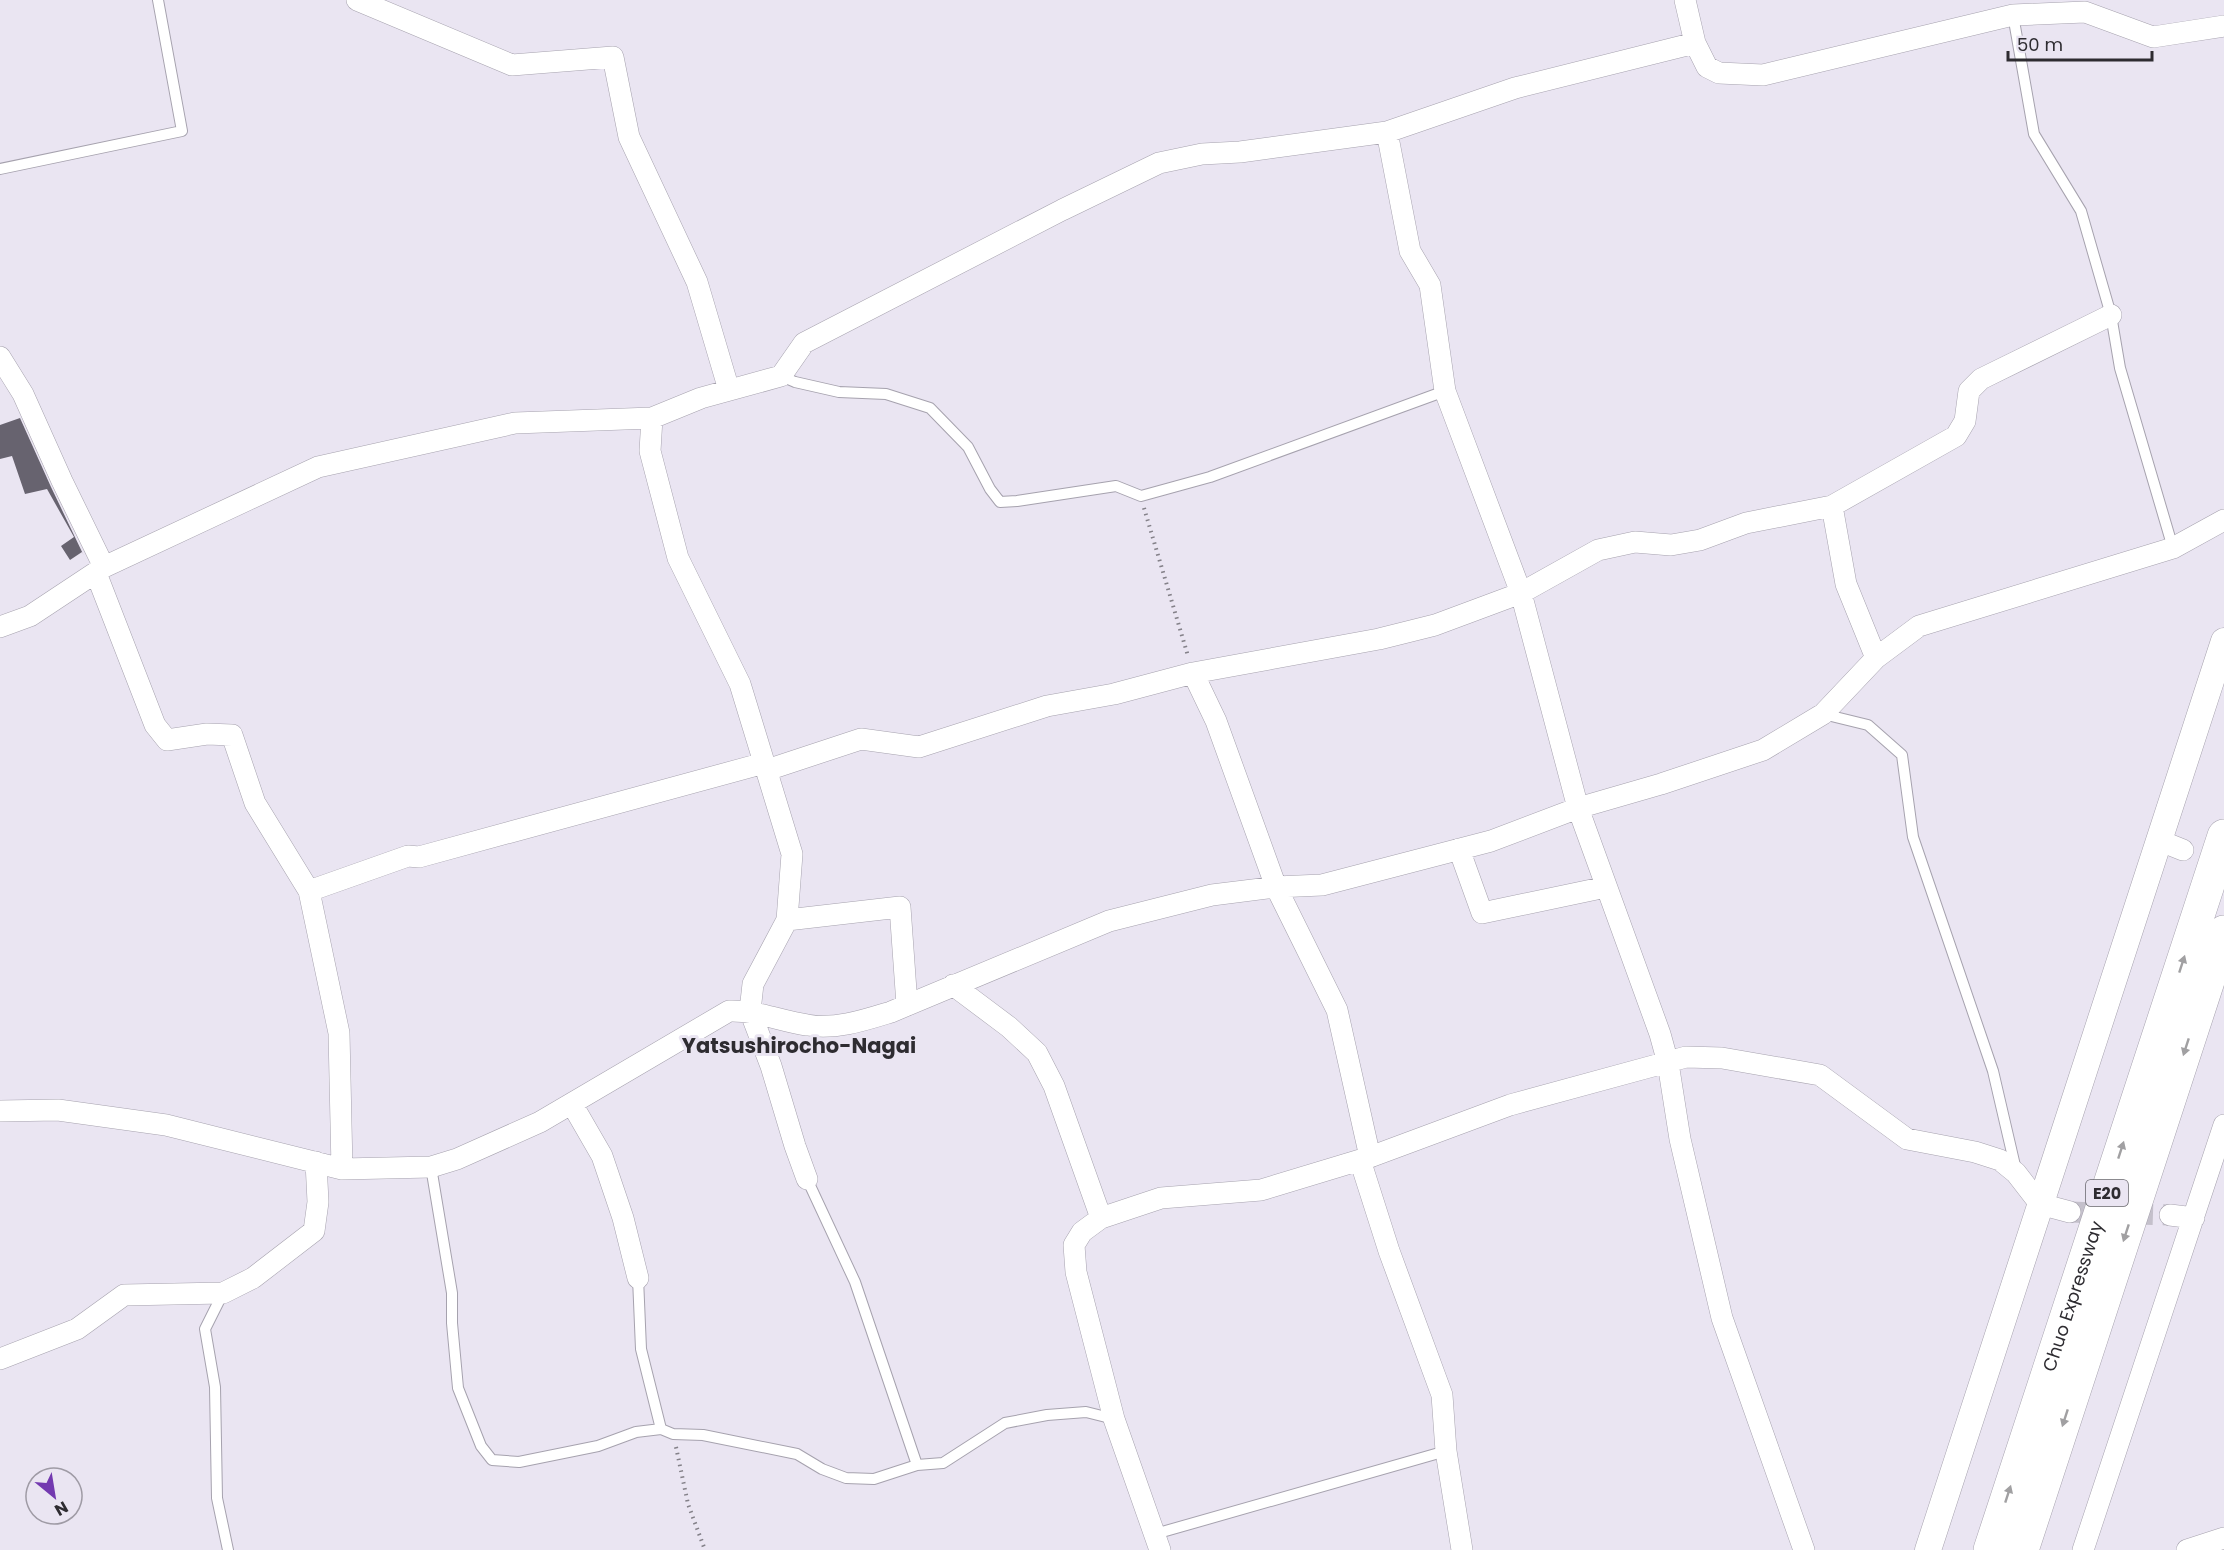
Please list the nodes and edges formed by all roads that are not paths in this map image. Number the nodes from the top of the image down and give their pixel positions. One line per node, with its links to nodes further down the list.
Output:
1 (158, 0): 8 (lane)
2 (357, 0): 12 (street)
3 (1685, 0): 6 (street)
4 (2013, 15): 5 (street); 6 (street); 9 (lane)
5 (2224, 26)
6 (1695, 43): 7 (street)
7 (1387, 132): 11 (street); 13 (street)
8 (0, 169)
9 (2110, 315): 15 (street); 17 (lane)
10 (0, 357): 18 (street)
11 (781, 376): 12 (street); 13 (lane)
12 (729, 390): 14 (street)
13 (1445, 391): 19 (street)
14 (652, 418): 18 (street); 25 (street)
15 (1832, 506): 19 (street); 22 (street)
16 (2224, 520): 17 (street)
17 (2173, 548): 22 (street)
18 (100, 570): 20 (street); 33 (street)
19 (1521, 592): 23 (street); 26 (street)
20 (0, 627)
21 (2224, 641): 28 (street)
22 (1876, 658): 24 (street)
23 (1193, 673): 25 (street); 31 (street)
24 (1823, 714): 26 (street); 47 (lane)
25 (766, 766): 33 (street); 34 (street)
26 (1578, 808): 29 (street); 32 (street)
27 (2224, 836): 67 (highway, Chuo Expressway / E20, one-way to 27)
28 (2158, 840): 30 (street); 49 (street)
29 (1459, 849): 31 (street); 32 (street)
30 (2183, 850)
31 (1276, 887): 36 (street); 43 (street)
32 (1606, 887): 39 (street)
33 (309, 891): 46 (street)
34 (787, 920): 37 (street); 38 (street)
35 (2224, 932): 68 (highway, Chuo Expressway / E20, one-way to 68)
36 (953, 985): 37 (street); 52 (street)
37 (907, 1005): 38 (street)
38 (750, 1011): 40 (street); 48 (street)
39 (1668, 1063): 43 (street); 47 (street); 65 (street)
40 (572, 1104): 45 (street); 54 (street)
41 (0, 1111): 44 (street)
42 (2224, 1125): 53 (street)
43 (1365, 1158): 52 (street); 59 (street)
44 (316, 1162): 46 (street); 55 (street)
45 (431, 1167): 46 (street); 58 (lane)
46 (342, 1169)
47 (2016, 1173): 49 (street)
48 (807, 1179): 60 (lane)
49 (2040, 1204): 50 (street); 66 (street)
50 (2070, 1212)
51 (2170, 1215): 53 (street)
52 (1101, 1218): 57 (street)
53 (2194, 1218): 69 (street)
54 (638, 1278): 58 (lane)
55 (224, 1293): 56 (street); 63 (lane)
56 (0, 1359)
57 (1114, 1419): 60 (lane); 62 (street)
58 (661, 1429): 60 (lane)
59 (1446, 1451): 62 (lane); 64 (street)
60 (917, 1465)
61 (2224, 1538): 70 (street)
62 (1157, 1542)
63 (228, 1550)
64 (1462, 1550)
65 (1804, 1550)
66 (1928, 1550)
67 (1989, 1550)
68 (2022, 1550)
69 (2083, 1550)
70 (2187, 1550)

